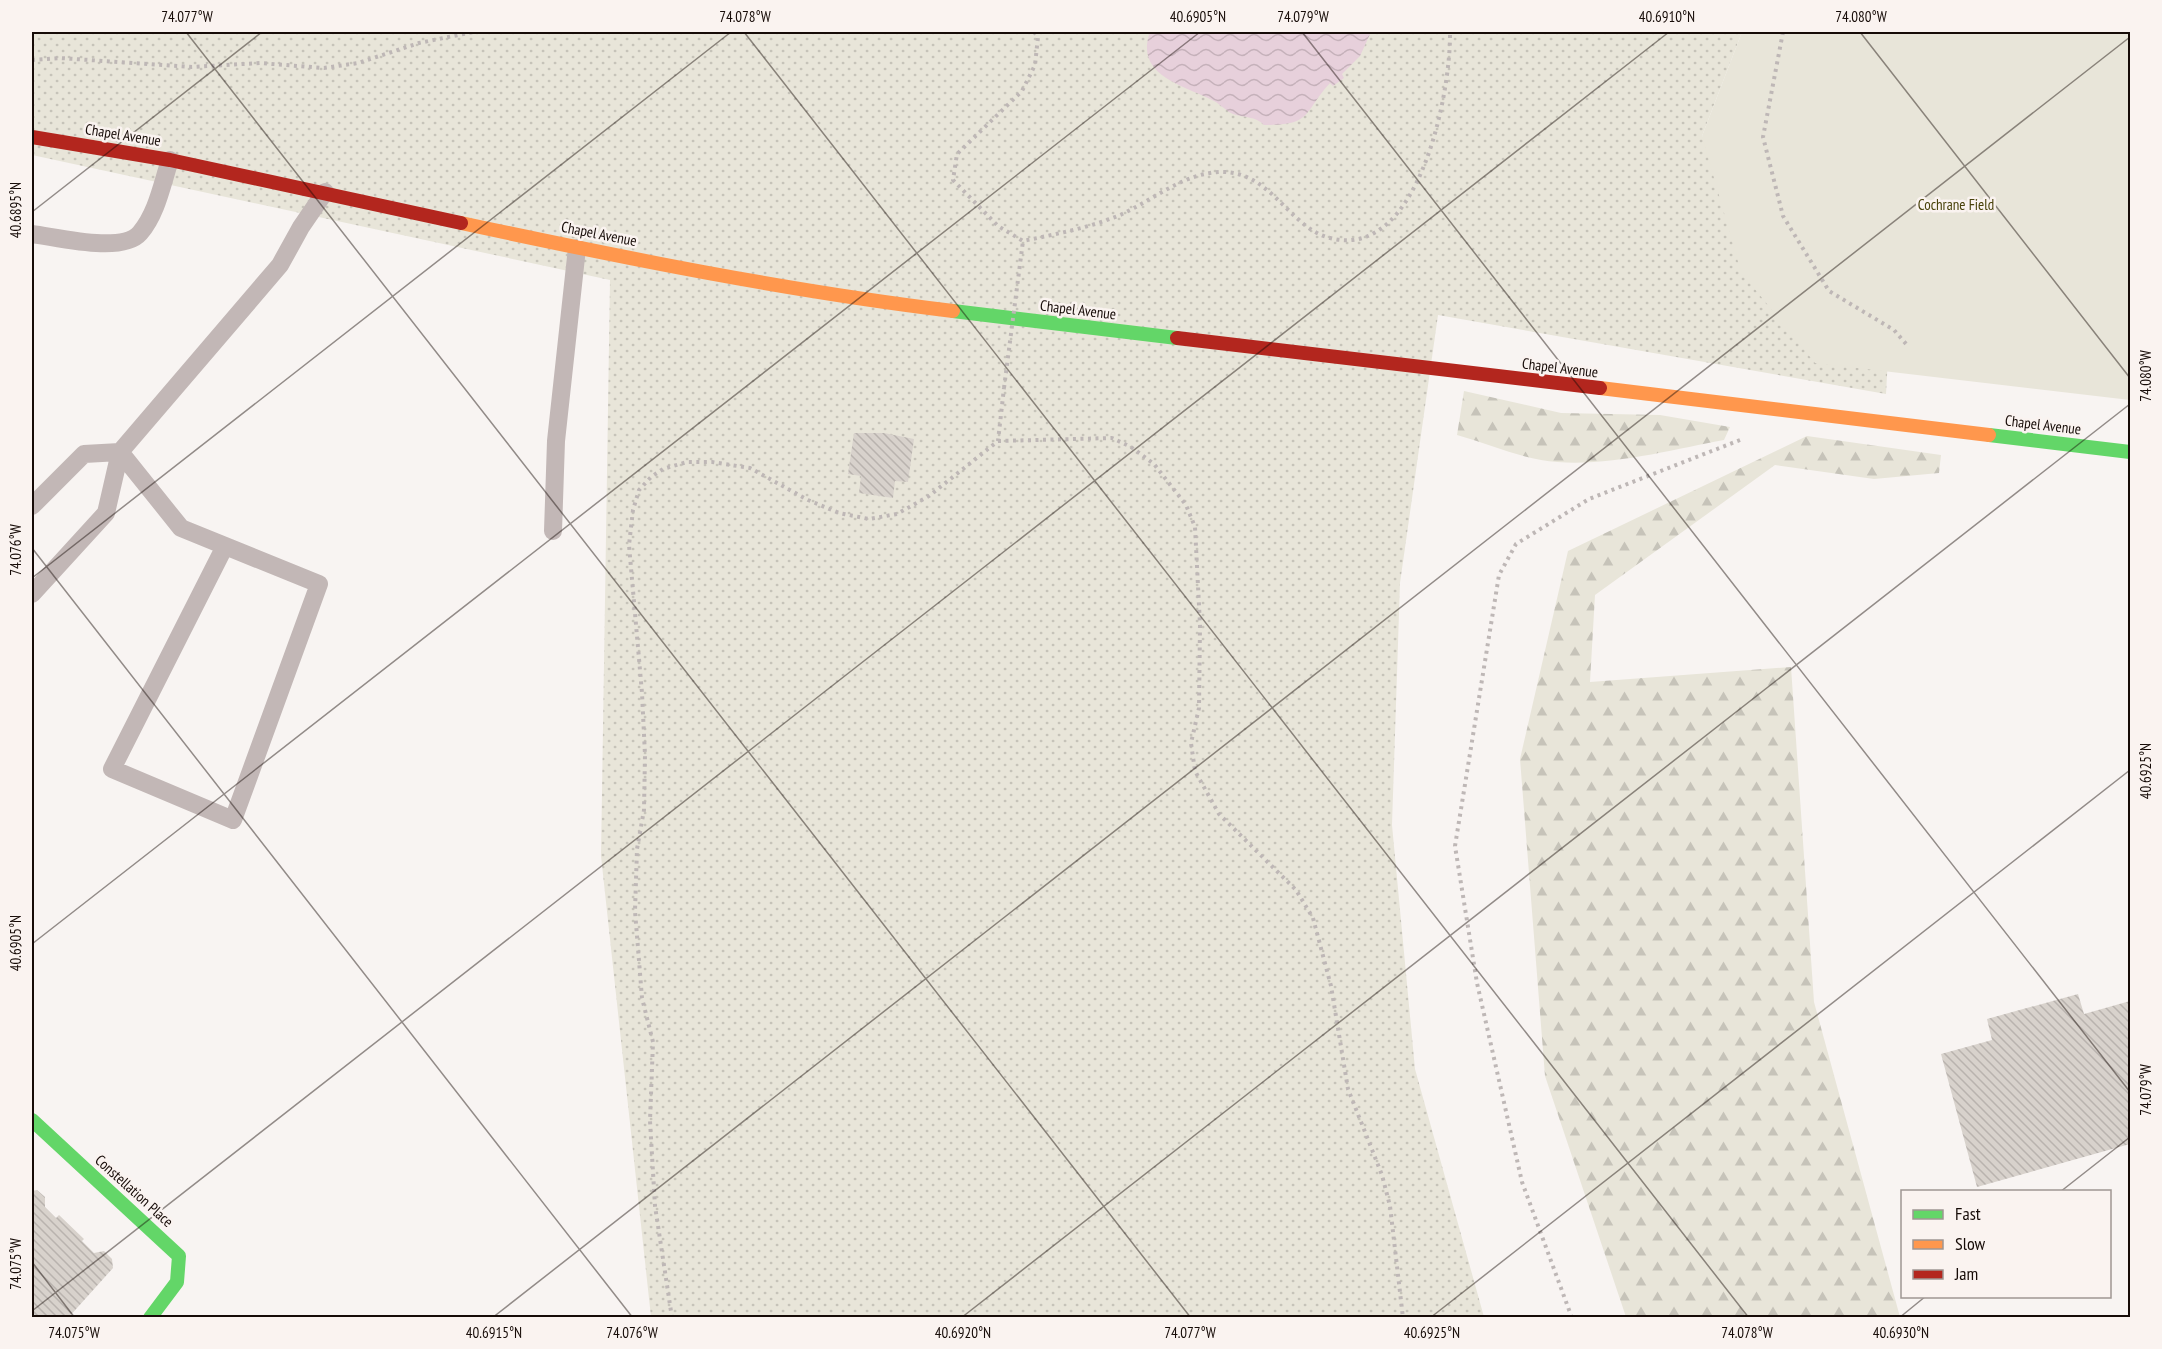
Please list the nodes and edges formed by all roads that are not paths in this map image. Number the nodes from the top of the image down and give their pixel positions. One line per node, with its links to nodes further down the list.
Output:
1 (32, 137): 2 (street, Chapel Avenue)
2 (170, 160): 3 (street, Chapel Avenue); 4 (lane)
3 (325, 192): 5 (street, Chapel Avenue); 6 (lane)
4 (32, 234)
5 (577, 248): 7 (street, Chapel Avenue); 9 (lane)
6 (120, 452): 8 (lane); 10 (lane); 11 (lane)
7 (2130, 452)
8 (32, 506)
9 (553, 531)
10 (225, 546): 10 (lane)
11 (32, 594)
12 (32, 1120): 13 (street, Constellation Place)
13 (150, 1317)

